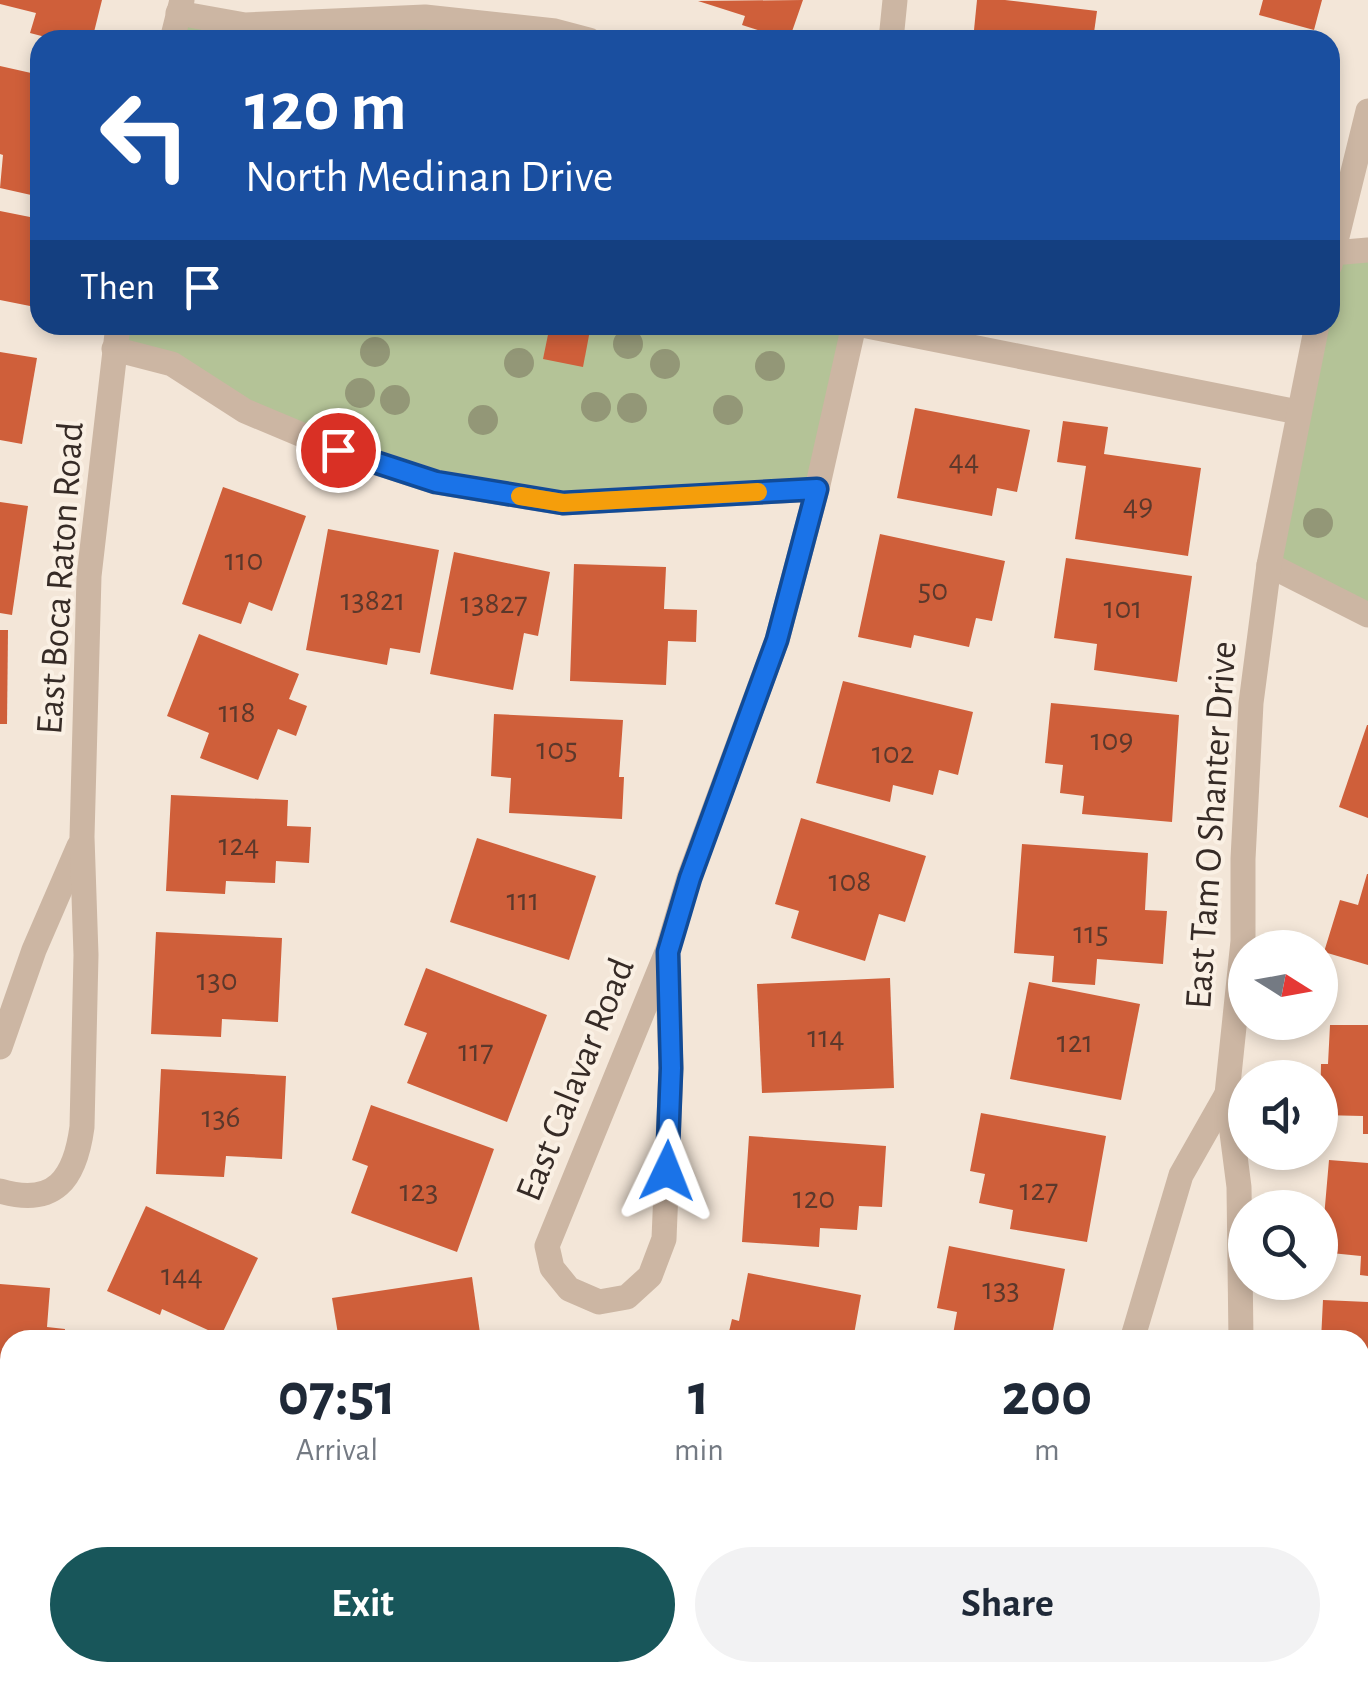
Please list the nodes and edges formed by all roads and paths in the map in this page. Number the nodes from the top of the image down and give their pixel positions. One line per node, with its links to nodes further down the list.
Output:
1 (895, 0): 4 (street)
2 (180, 6): 3 (street)
3 (546, 30)
4 (892, 30)
5 (1368, 111): 6 (street)
6 (1340, 223)
7 (1368, 250): 8 (street)
8 (1340, 257)
9 (852, 335): 14 (street, East Calavar Road)
10 (912, 335): 13 (street)
11 (1315, 335): 13 (street, East Tam O Shanter Drive)
12 (116, 337): 14 (street); 17 (street, East Boca Raton Road)
13 (1298, 412): 15 (street, East Tam O Shanter Drive)
14 (817, 489): 18 (street, East Calavar Road)
15 (1269, 565): 16 (street); 20 (street, East Tam O Shanter Drive)
16 (1368, 614)
17 (82, 837): 19 (street, East Boca Raton Road); 21 (street, East Boca Raton Road)
18 (668, 952): 18 (street, East Calavar Road)
19 (0, 1047)
20 (1227, 1094): 22 (street, East Tam O Shanter Drive); 23 (street, East Tam O Shanter Drive)
21 (0, 1191)
22 (1135, 1330)
23 (1242, 1330)

